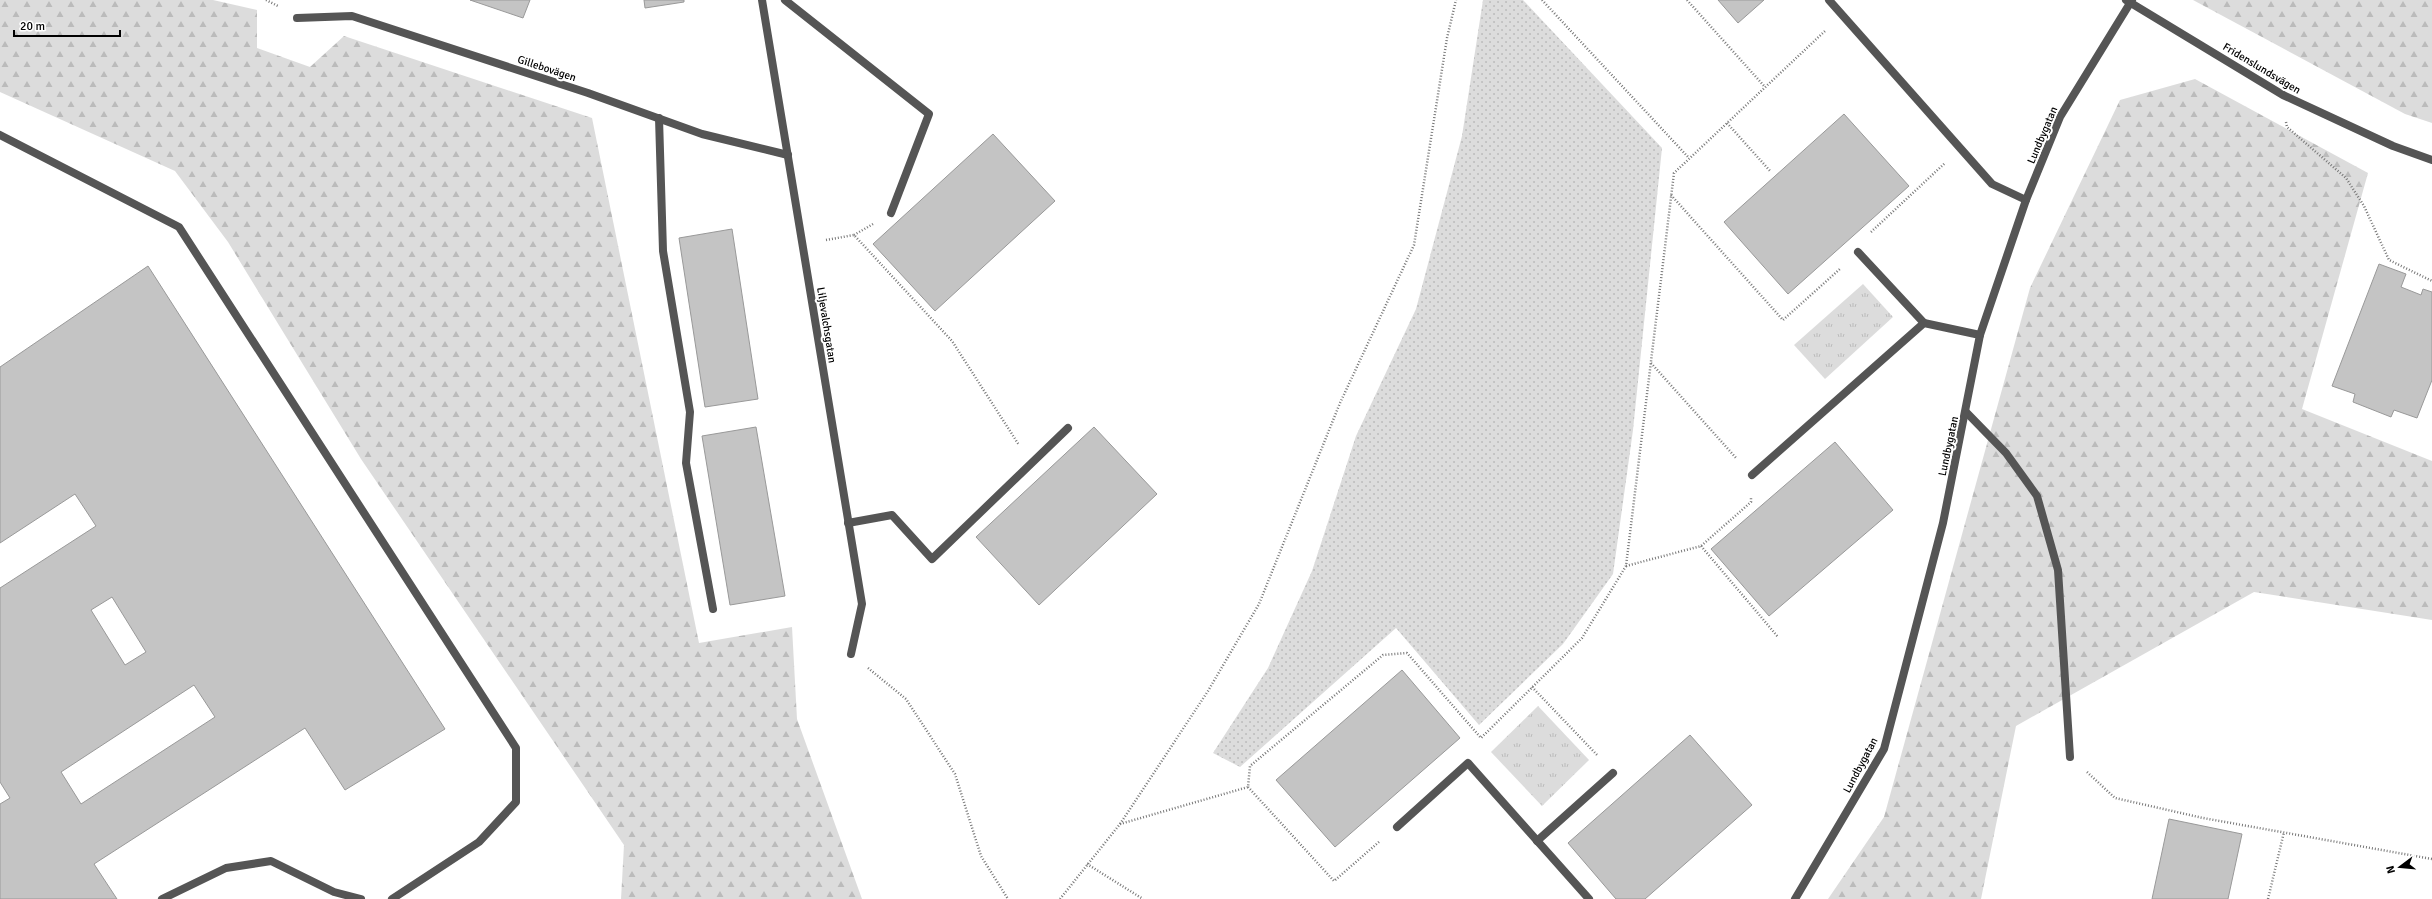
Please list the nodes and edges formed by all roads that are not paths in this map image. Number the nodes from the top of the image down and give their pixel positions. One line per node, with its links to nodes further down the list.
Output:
1 (762, 0): 8 (street, Liljevalchsgatan)
2 (785, 0): 11 (street)
3 (1829, 0): 10 (street)
4 (2129, 1): 9 (street, Fridenslundsvägen); 10 (street, Lundbygatan)
5 (297, 18): 6 (street, Gillebovägen)
6 (659, 118): 8 (street, Gillebovägen); 19 (street)
7 (0, 135): 27 (street)
8 (788, 155): 18 (street, Liljevalchsgatan)
9 (2432, 160)
10 (2026, 200): 14 (street, Lundbygatan)
11 (891, 213)
12 (1858, 252): 13 (street)
13 (1924, 323): 14 (street); 17 (street)
14 (1980, 335): 15 (street, Lundbygatan)
15 (1966, 412): 21 (street); 29 (street, Lundbygatan)
16 (1068, 428): 18 (street)
17 (1752, 475)
18 (848, 523): 20 (street, Liljevalchsgatan)
19 (713, 609)
20 (851, 654)
21 (2070, 757)
22 (1613, 773): 24 (street)
23 (1397, 827): 24 (street)
24 (1537, 841): 28 (street)
25 (162, 899): 26 (street)
26 (361, 899)
27 (392, 899)
28 (1589, 899)
29 (1795, 899)

